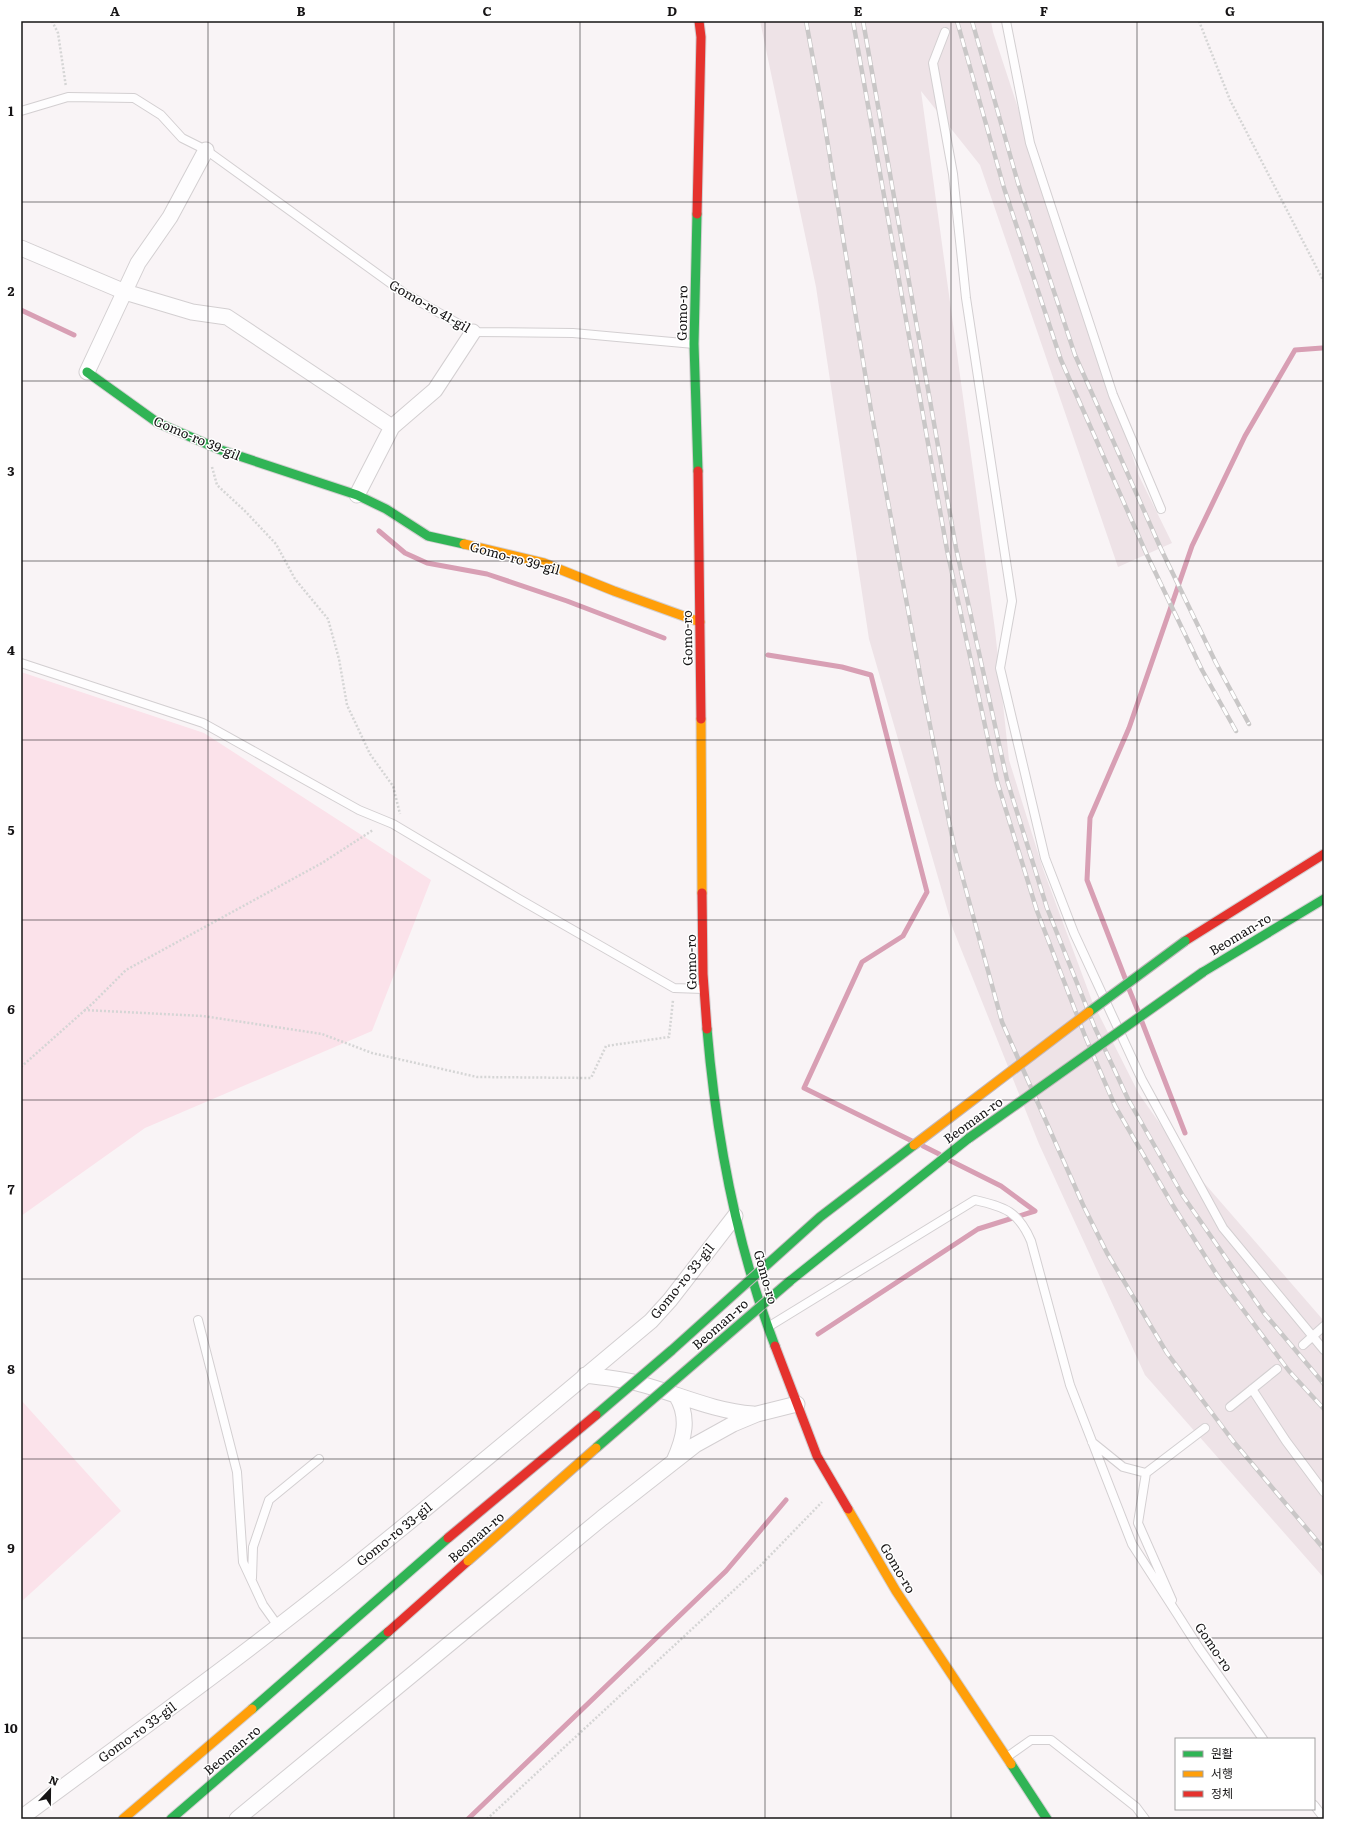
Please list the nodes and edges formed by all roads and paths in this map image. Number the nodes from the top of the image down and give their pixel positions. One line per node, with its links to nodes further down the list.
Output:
1 (52, 21): 6 (path)
2 (699, 21): 13 (main road, Gomo-ro)
3 (1006, 21): 18 (lane)
4 (1199, 21): 10 (path)
5 (945, 32): 32 (lane)
6 (68, 97): 7 (lane); 8 (lane, Gomo-ro 41-gil)
7 (21, 111)
8 (206, 150): 11 (street); 12 (lane, Gomo-ro 41-gil)
9 (21, 248): 11 (street)
10 (1324, 282)
11 (125, 292): 14 (street, Gomo-ro 39-gil); 15 (street)
12 (472, 332): 13 (lane, Gomo-ro 41-gil); 15 (street)
13 (694, 344): 19 (main road, Gomo-ro)
14 (87, 372): 16 (main road, Gomo-ro 39-gil)
15 (392, 427): 17 (street)
16 (221, 450): 17 (main road, Gomo-ro 39-gil); 21 (path)
17 (357, 495): 19 (main road, Gomo-ro 39-gil)
18 (1161, 509)
19 (700, 622): 25 (main road, Gomo-ro)
20 (21, 663): 21 (lane)
21 (387, 821): 24 (lane); 26 (path)
22 (1324, 854): 57 (main road, Beoman-ro, bridge)
23 (1324, 899): 58 (main road, Beoman-ro, bridge)
24 (674, 988): 25 (lane); 26 (path)
25 (704, 989): 28 (main road, Gomo-ro)
26 (84, 1010): 27 (path)
27 (21, 1067)
28 (735, 1216): 31 (main road, Gomo-ro); 36 (street, Gomo-ro 33-gil)
29 (198, 1320): 49 (lane)
30 (1324, 1326): 32 (lane)
31 (768, 1328): 39 (main road, Gomo-ro); 43 (lane)
32 (1312, 1336): 33 (lane); 34 (lane)
33 (1303, 1345)
34 (1324, 1350)
35 (1277, 1369): 37 (lane)
36 (585, 1375): 38 (street); 51 (street, Gomo-ro 33-gil)
37 (1252, 1389): 40 (lane); 48 (lane)
38 (676, 1395): 41 (street); 45 (street)
39 (797, 1404): 41 (street); 47 (main road, Gomo-ro)
40 (1230, 1407)
41 (757, 1414): 45 (street)
42 (1205, 1428): 46 (lane)
43 (1091, 1442): 46 (lane); 50 (lane)
44 (319, 1459): 49 (lane)
45 (673, 1462): 59 (street)
46 (1146, 1473): 50 (lane, Gomo-ro)
47 (836, 1488): 53 (main road, Gomo-ro); 60 (path)
48 (1324, 1492)
49 (252, 1582): 51 (lane)
50 (1183, 1623): 52 (lane, Gomo-ro)
51 (278, 1626): 55 (street, Gomo-ro 33-gil)
52 (1261, 1738)
53 (1007, 1757): 61 (main road, Gomo-ro); 62 (lane)
54 (1315, 1806): 56 (lane)
55 (21, 1818)
56 (1324, 1818)
57 (123, 1819)
58 (171, 1819)
59 (237, 1819)
60 (487, 1819)
61 (1047, 1819)
62 (1145, 1819)

